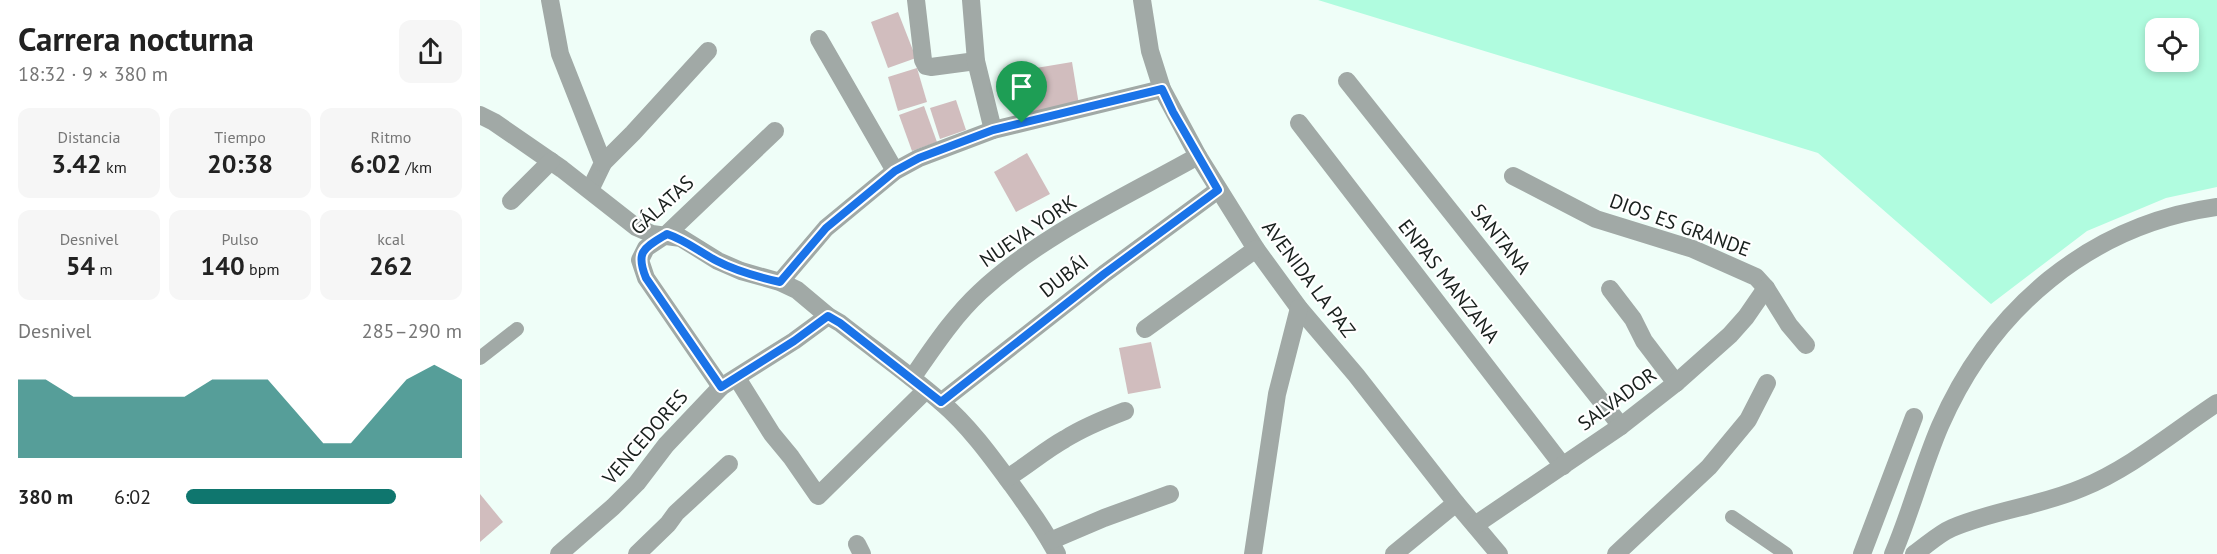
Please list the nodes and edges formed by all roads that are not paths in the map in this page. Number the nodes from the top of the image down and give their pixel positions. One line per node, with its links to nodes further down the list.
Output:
1 (550, 0): 16 (street)
2 (916, 0): 7 (street)
3 (971, 0): 7 (street)
4 (1142, 0): 9 (street, AVENIDA LA PAZ)
5 (819, 39): 17 (street)
6 (708, 51): 16 (street)
7 (976, 61): 12 (street)
8 (1347, 81): 44 (street, SANTANA)
9 (1162, 89): 12 (street); 14 (street, AVENIDA LA PAZ)
10 (480, 115): 15 (street)
11 (1299, 123): 46 (street, ENPAS MANZANA)
12 (993, 130): 17 (street)
13 (775, 131): 23 (street, GÁLATAS)
14 (1198, 156): 20 (street, AVENIDA LA PAZ); 35 (street, NUEVA YORK)
15 (551, 161): 19 (street); 21 (street)
16 (603, 163): 19 (street)
17 (895, 171): 25 (street)
18 (1513, 176): 26 (street, DIOS ES GRANDE)
19 (590, 190): 23 (street)
20 (1218, 190): 24 (street, AVENIDA LA PAZ); 40 (street, DUBÁI)
21 (511, 201)
22 (2217, 207): 61 (street)
23 (667, 234): 25 (street); 38 (street, GÁLATAS)
24 (1256, 249): 28 (street, AVENIDA LA PAZ); 31 (street)
25 (780, 282): 29 (street)
26 (1766, 288): 32 (street, DIOS ES GRANDE); 36 (street, SALVADOR)
27 (1610, 290): 36 (street)
28 (1299, 308): 49 (street, AVENIDA LA PAZ); 55 (street)
29 (828, 316): 34 (street, VENCEDORES); 35 (street)
30 (517, 328): 33 (lane)
31 (1145, 328)
32 (1806, 345)
33 (480, 358)
34 (737, 378): 38 (street, VENCEDORES); 39 (street)
35 (912, 378): 39 (street)
36 (1676, 383): 44 (street, SALVADOR)
37 (1767, 383): 58 (street)
38 (721, 387): 53 (street, VENCEDORES)
39 (926, 390): 40 (street)
40 (941, 402): 47 (street)
41 (2217, 403): 62 (street)
42 (1125, 411): 47 (street)
43 (1914, 417): 60 (street)
44 (1621, 426): 46 (street, SALVADOR)
45 (729, 464): 54 (street)
46 (1563, 466): 51 (street, SALVADOR)
47 (1007, 478): 52 (street)
48 (1170, 494): 52 (street)
49 (1456, 503): 51 (street, AVENIDA LA PAZ); 56 (street)
50 (1732, 517): 59 (lane)
51 (1475, 525): 57 (street, AVENIDA LA PAZ)
52 (1053, 547)
53 (559, 554)
54 (637, 554)
55 (1254, 554)
56 (1394, 554)
57 (1498, 554)
58 (1616, 554)
59 (1786, 554)
60 (1862, 554)
61 (1893, 554)
62 (1914, 554)

